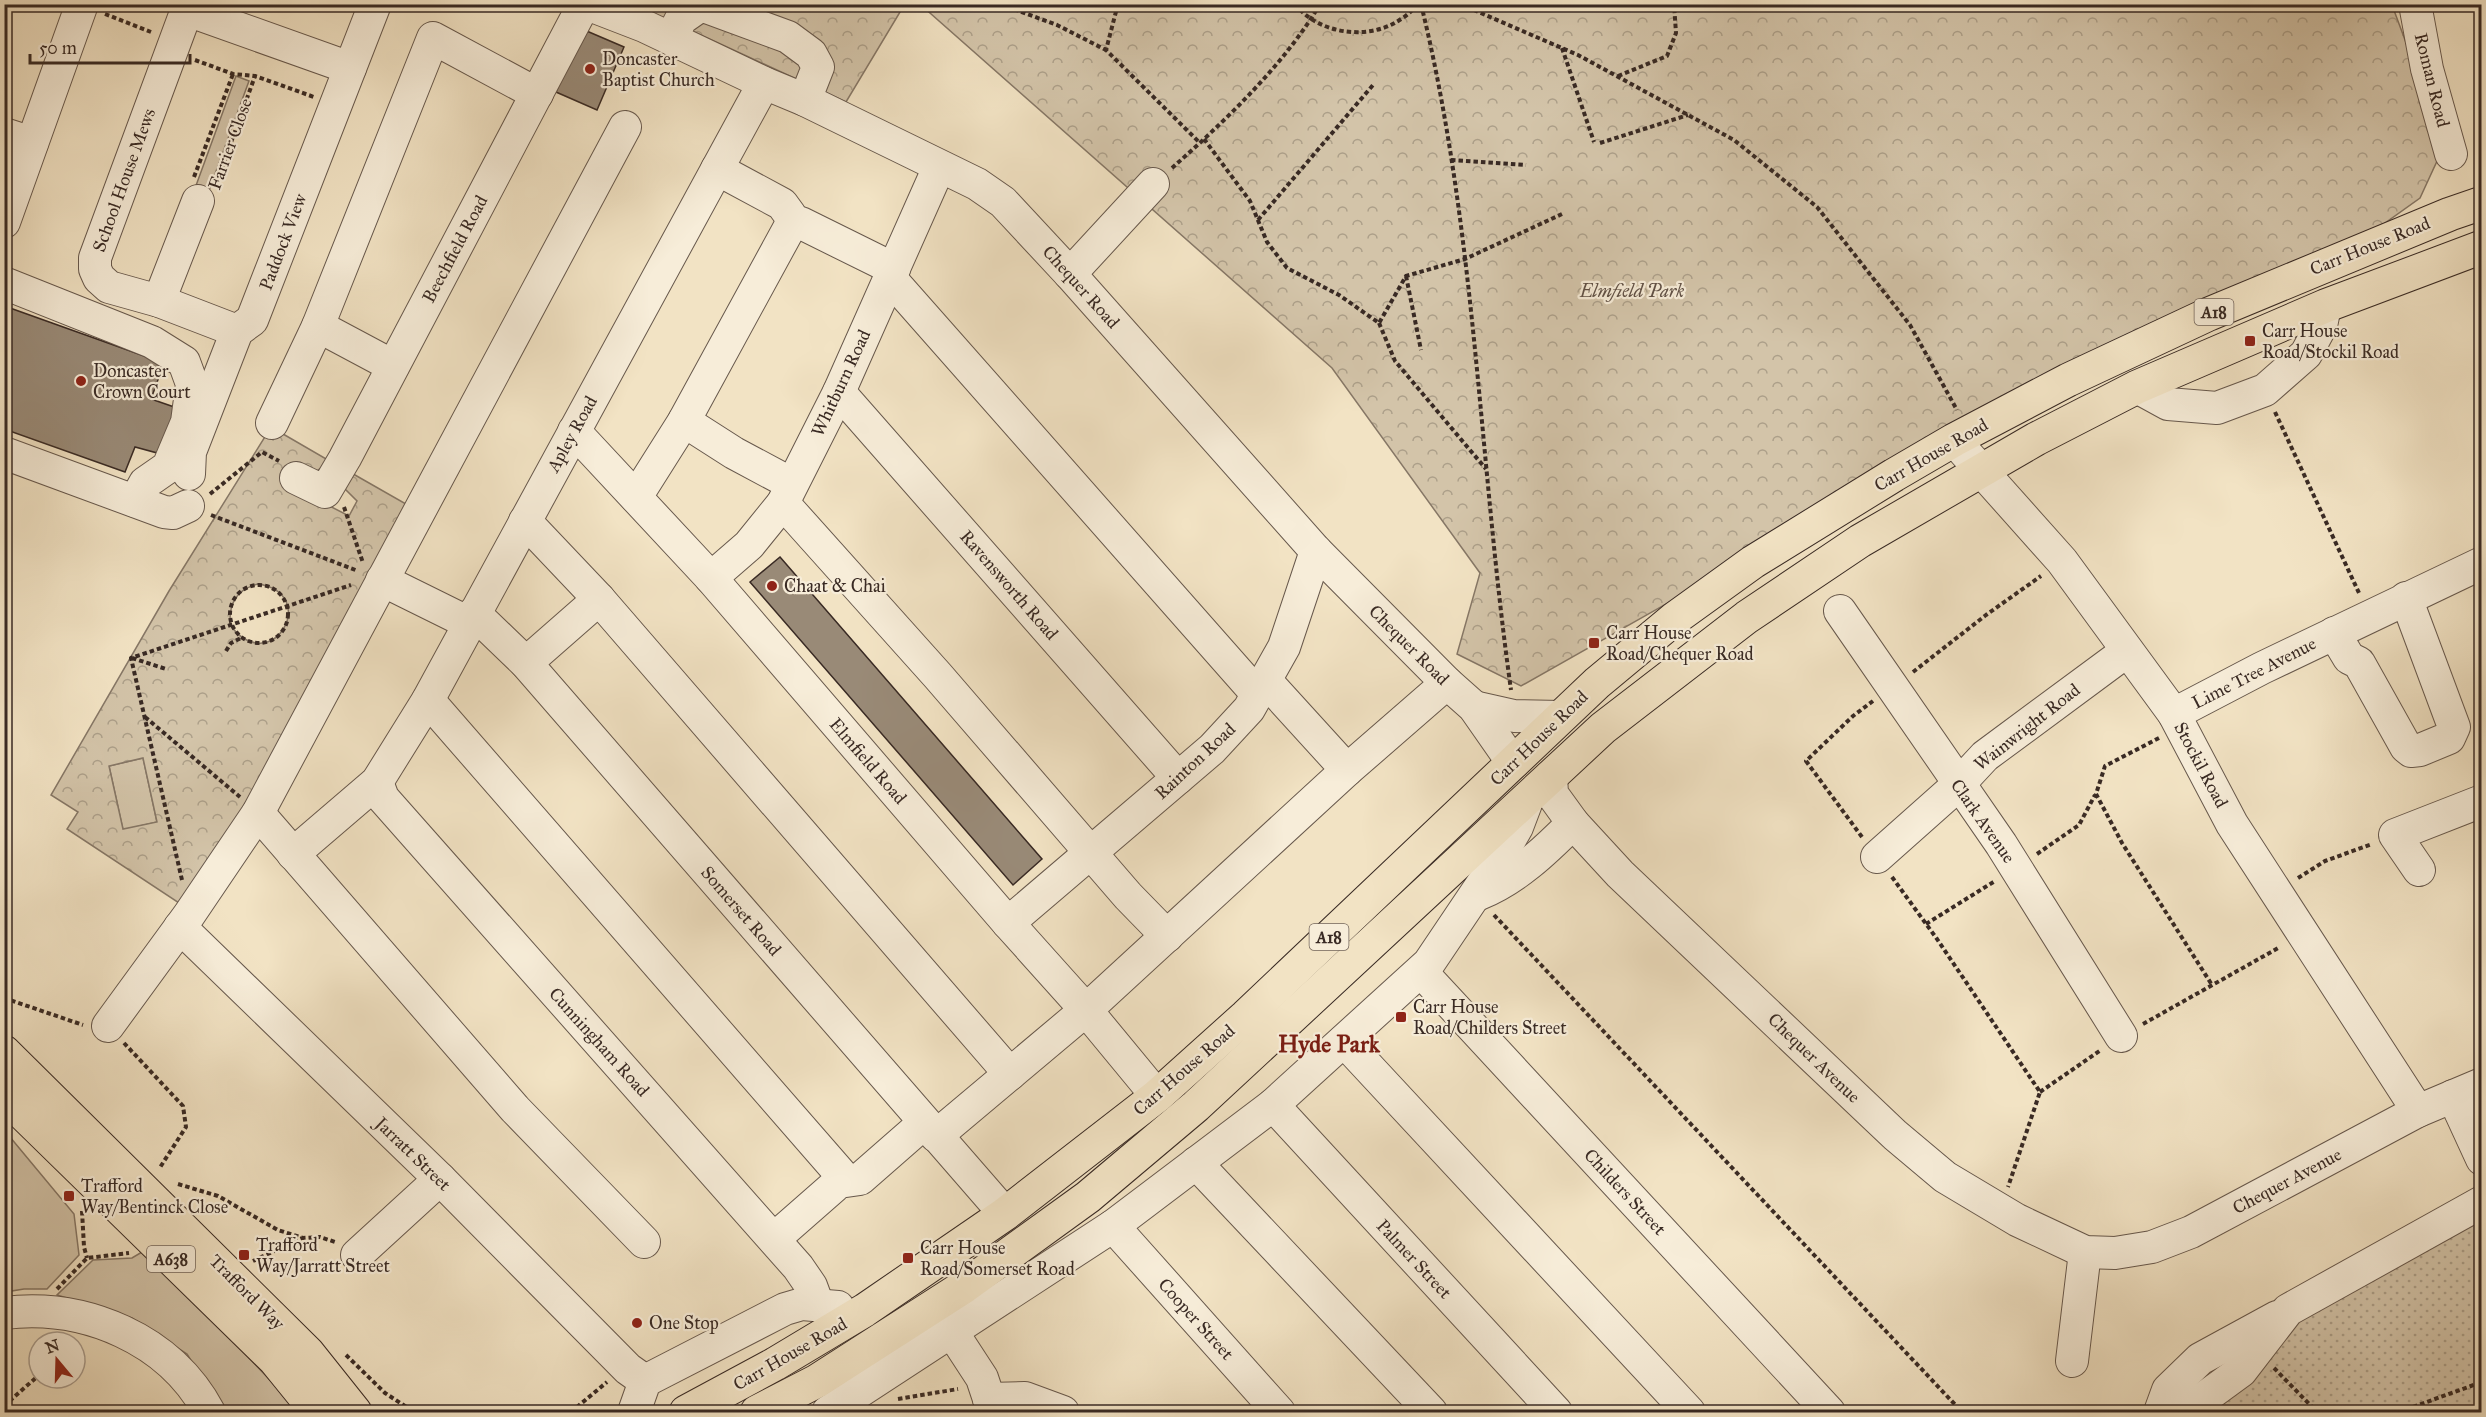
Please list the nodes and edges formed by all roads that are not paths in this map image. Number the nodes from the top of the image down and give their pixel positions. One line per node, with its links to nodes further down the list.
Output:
1 (375, 4): 7 (street, Paddock View)
2 (586, 4): 6 (street, Chequer Road); 9 (street, Beechfield Road)
3 (2415, 4): 13 (street, Roman Road)
4 (188, 7): 7 (street, School House Mews); 25 (street, School House Mews)
5 (92, 9): 12 (street)
6 (671, 39): 8 (street, Chequer Road); 10 (street)
7 (350, 68): 28 (street, Paddock View)
8 (764, 83): 10 (street, Chequer Road); 15 (street, Apley Road)
9 (537, 94): 27 (street); 29 (street, Beechfield Road)
10 (805, 100): 14 (street, Chequer Road)
11 (625, 127): 47 (street)
12 (18, 139): 19 (street)
13 (2451, 154)
14 (939, 167): 22 (street, Whitburn Road); 23 (street, Chequer Road)
15 (717, 170): 20 (street); 34 (street, Apley Road)
16 (1154, 184): 23 (street)
17 (198, 201): 25 (street, Farrier Close)
18 (2481, 203): 35 (highway, Carr House Road / A18)
19 (4, 222)
20 (792, 223): 22 (street); 32 (street)
21 (2481, 247): 26 (highway, Carr House Road / A18)
22 (892, 273): 31 (street, Whitburn Road); 57 (street)
23 (1070, 274): 45 (street, Chequer Road)
24 (4, 283): 42 (street)
25 (159, 301): 28 (street, School House Mews)
26 (2325, 306): 30 (highway, Carr House Road / A18); 30 (street)
27 (318, 326): 29 (street); 33 (street)
28 (237, 331): 38 (street, Paddock View)
29 (393, 366): 39 (street, Beechfield Road)
30 (2137, 387): 37 (highway, Carr House Road / A18)
31 (839, 392): 40 (street, Whitburn Road); 65 (street, Ravensworth Road)
32 (684, 421): 40 (street); 41 (street)
33 (272, 423)
34 (574, 431): 41 (street, Elmfield Road); 44 (street, Apley Road)
35 (1962, 436): 37 (street, Stockil Road); 60 (highway, Carr House Road / A18)
36 (4, 453): 42 (street)
37 (1981, 470): 54 (street, Stockil Road); 64 (highway, Carr House Road / A18)
38 (189, 474)
39 (296, 478)
40 (788, 493): 48 (street, Whitburn Road); 72 (street)
41 (636, 497): 48 (street, Elmfield Road)
42 (135, 501): 43 (street)
43 (188, 506)
44 (525, 521): 50 (street); 52 (street, Apley Road)
45 (1316, 551): 56 (street, Chequer Road); 57 (street, Rainton Road)
46 (2481, 563): 49 (street, Lime Tree Avenue)
47 (375, 578): 52 (street, Somerset Road); 70 (street)
48 (711, 578): 78 (street, Elmfield Road)
49 (2406, 598): 53 (street, Lime Tree Avenue); 53 (street, Lime Tree Avenue)
50 (599, 600): 55 (street); 86 (street)
51 (1840, 611): 67 (street, Clark Avenue)
52 (471, 618): 55 (street, Somerset Road); 58 (street, Apley Road)
53 (2334, 633): 61 (street, Lime Tree Avenue)
54 (2127, 651): 61 (street, Stockil Road); 67 (street, Wainwright Road)
55 (526, 663): 93 (street, Somerset Road)
56 (1447, 683): 59 (street, Chequer Road); 63 (street)
57 (1262, 688): 63 (street); 65 (street, Rainton Road)
58 (428, 700): 66 (street, Apley Road); 97 (street)
59 (1474, 707): 60 (street, Chequer Road); 62 (street, Chequer Road)
60 (1561, 717): 62 (highway, Carr House Road / A18)
61 (2177, 721): 92 (street, Stockil Road)
62 (1513, 762): 89 (highway, Carr House Road / A18)
63 (1347, 770): 79 (street)
64 (1551, 776): 68 (highway, Carr House Road / A18); 71 (street, Chequer Avenue)
65 (1178, 778): 72 (street, Rainton Road)
66 (377, 782): 73 (street, Apley Road); 101 (street, Cunningham Road)
67 (1958, 785): 74 (street, Wainwright Road); 83 (street, Clark Avenue)
68 (1527, 798): 76 (street); 118 (highway, Carr House Road / A18)
69 (2481, 801): 75 (street)
70 (258, 813): 73 (street); 77 (street)
71 (1573, 823): 76 (street); 103 (street, Chequer Avenue)
72 (1091, 853): 78 (street, Rainton Road); 79 (street)
73 (293, 854): 102 (street)
74 (1877, 857)
75 (2419, 870)
76 (1475, 896): 80 (street)
77 (185, 921): 82 (street); 96 (street, Jarratt Street)
78 (1008, 923): 81 (street, Elmfield Road)
79 (1167, 936): 81 (street)
80 (1417, 975): 84 (street); 125 (street, Childers Street)
81 (1086, 1010): 86 (street); 89 (street, Elmfield Road)
82 (108, 1026)
83 (2121, 1036)
84 (1344, 1041): 91 (street); 124 (street)
85 (4, 1052): 115 (highway, Trafford Way / A638)
86 (1010, 1074): 93 (street)
87 (2481, 1083): 90 (street, Chequer Avenue)
88 (4, 1095): 114 (highway, Trafford Way / A638)
89 (1157, 1096): 99 (highway, Carr House Road / A18)
90 (2453, 1096): 92 (street, Chequer Avenue); 94 (street)
91 (1273, 1105): 95 (street); 123 (street, Palmer Street)
92 (2418, 1112): 103 (street, Chequer Avenue)
93 (930, 1130): 97 (street); 99 (street, Somerset Road)
94 (2481, 1159)
95 (1196, 1163): 100 (street); 122 (street)
96 (440, 1179): 104 (street); 111 (street, Jarratt Street)
97 (846, 1180): 101 (street)
98 (2481, 1202): 107 (street)
99 (1005, 1214): 106 (highway, Carr House Road / A18)
100 (1113, 1226): 109 (street); 121 (street, Cooper Street)
101 (774, 1239): 105 (street, Cunningham Road)
102 (644, 1242)
103 (2085, 1252): 110 (street)
104 (357, 1255)
105 (818, 1305): 106 (street); 111 (street)
106 (864, 1310): 117 (highway, Carr House Road / A18)
107 (2288, 1311): 126 (street); 127 (street)
108 (4, 1313): 113 (street)
109 (952, 1332): 112 (street); 119 (street)
110 (2072, 1361)
111 (636, 1375): 116 (street)
112 (982, 1398): 120 (street)
113 (209, 1413)
114 (315, 1413)
115 (355, 1413)
116 (634, 1413)
117 (686, 1413)
118 (757, 1413)
119 (828, 1413)
120 (1063, 1413)
121 (1279, 1413)
122 (1431, 1413)
123 (1556, 1413)
124 (1689, 1413)
125 (1829, 1413)
126 (2160, 1413)
127 (2185, 1413)

